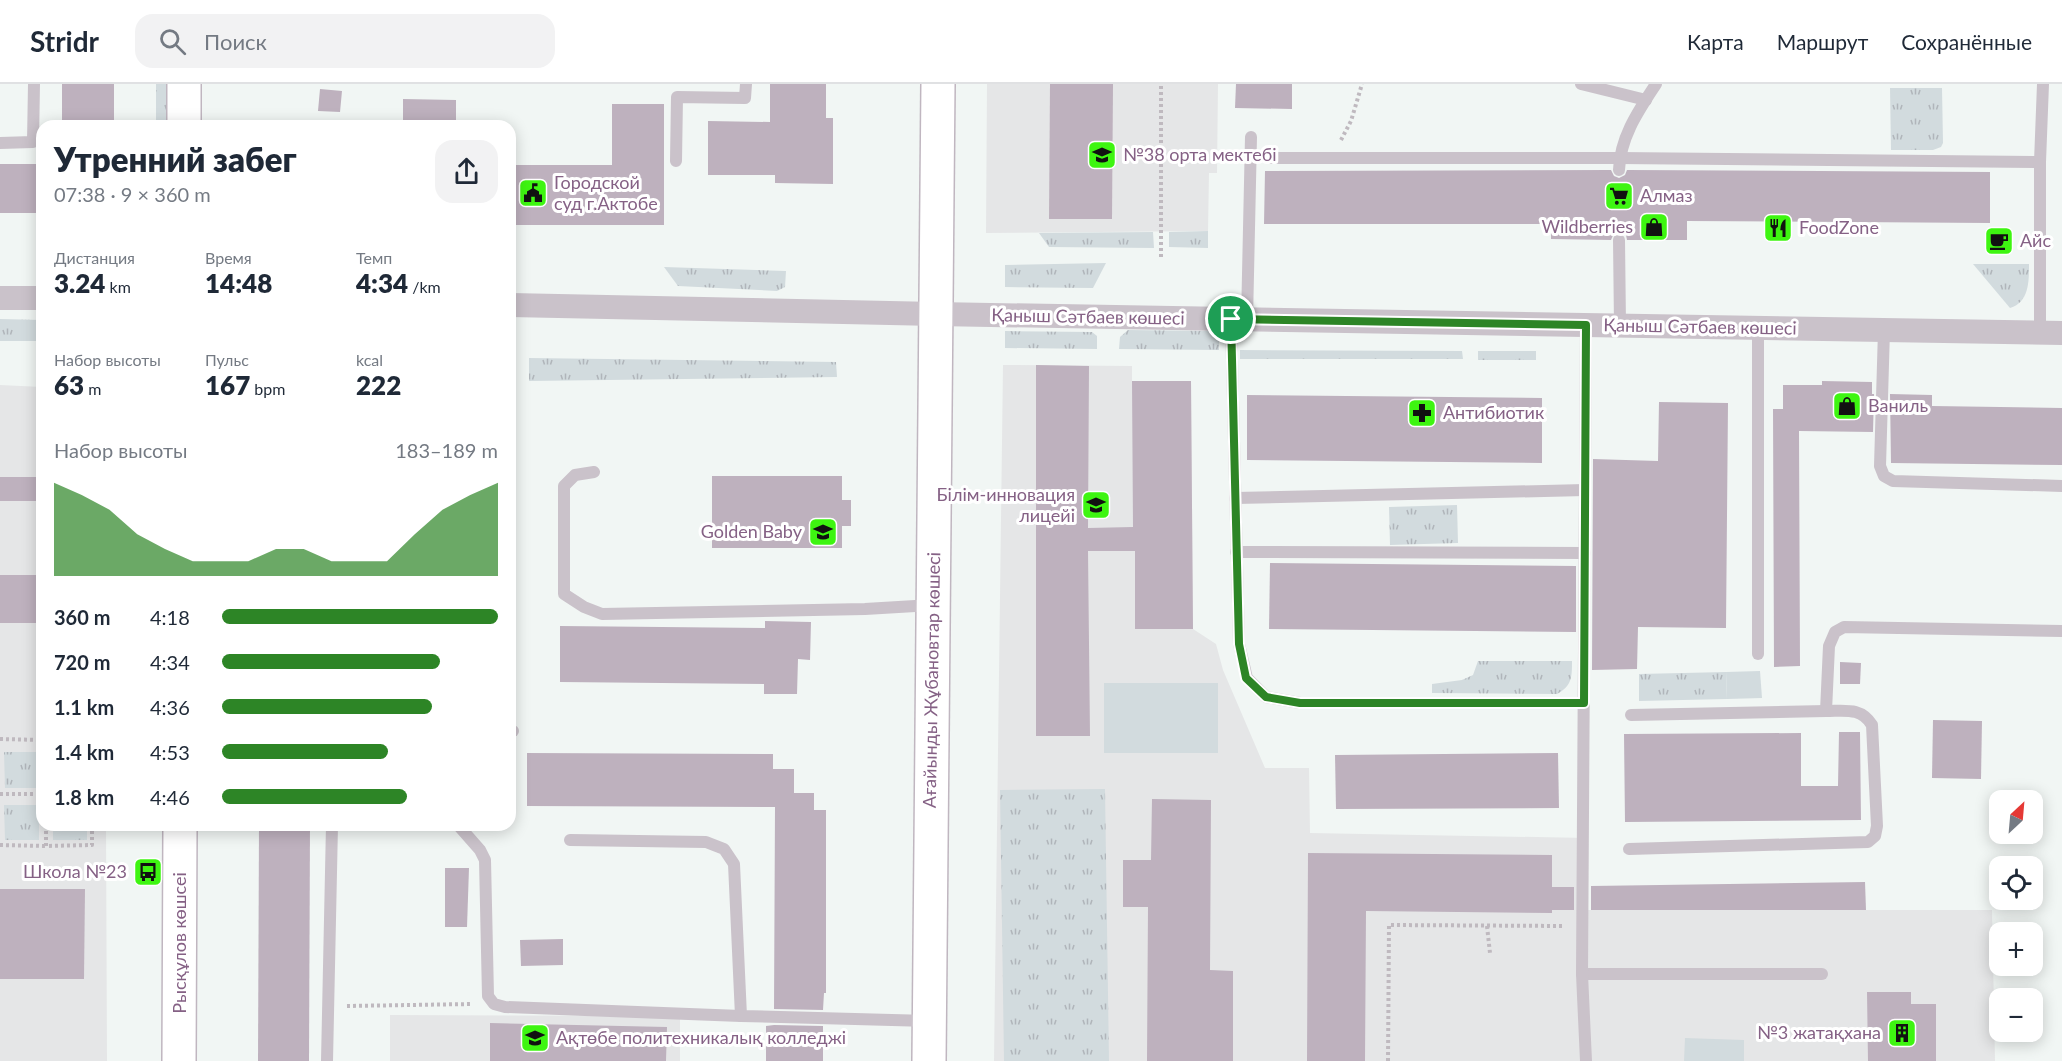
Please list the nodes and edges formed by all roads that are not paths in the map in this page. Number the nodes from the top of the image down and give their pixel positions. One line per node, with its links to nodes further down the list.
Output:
1 (34, 84): 11 (lane)
2 (184, 84): 9 (street)
3 (746, 84): 13 (lane)
4 (938, 84): 20 (street, Ағайынды Жұбановтар көшесі)
5 (1581, 84): 8 (lane)
6 (1656, 84): 8 (lane)
7 (2043, 84): 14 (lane)
8 (1646, 100): 15 (lane)
9 (184, 120)
10 (1251, 137): 21 (lane)
11 (0, 143)
12 (1272, 158): 15 (lane)
13 (676, 161)
14 (2040, 162): 15 (lane); 26 (lane)
15 (1619, 164)
16 (1619, 240): 23 (lane)
17 (0, 298): 18 (street)
18 (36, 298)
19 (516, 305): 20 (street, Қаныш Сәтбаев көшесі)
20 (936, 315): 21 (street, Қаныш Сәтбаев көшесі); 33 (street, Ағайынды Жұбановтар көшесі)
21 (1239, 320): 22 (street, Қаныш Сәтбаев көшесі); 30 (lane)
22 (1586, 325): 23 (street, Қаныш Сәтбаев көшесі); 29 (lane)
23 (1620, 325): 24 (street, Қаныш Сәтбаев көшесі)
24 (1758, 328): 25 (street, Қаныш Сәтбаев көшесі); 35 (lane)
25 (1884, 330): 26 (street, Қаныш Сәтбаев көшесі); 28 (lane)
26 (2051, 333)
27 (594, 472): 33 (lane)
28 (2062, 486)
29 (1585, 490): 30 (lane); 32 (lane)
30 (1235, 498): 31 (lane)
31 (1236, 552): 32 (lane); 36 (lane)
32 (1585, 553): 36 (lane)
33 (933, 605): 47 (street, Ағайынды Жұбановтар көшесі)
34 (2062, 631): 37 (lane)
35 (1758, 654)
36 (1584, 703): 44 (lane)
37 (1826, 711): 38 (lane); 43 (lane)
38 (1631, 715)
39 (180, 831): 48 (street, Рысқұлов көшсеі)
40 (332, 831): 49 (lane)
41 (463, 831): 46 (lane)
42 (570, 840): 46 (lane)
43 (1629, 849)
44 (1582, 974): 45 (lane); 51 (lane)
45 (1822, 974)
46 (741, 1016): 47 (lane)
47 (929, 1021): 50 (street, Ағайынды Жұбановтар көшесі)
48 (179, 1061)
49 (327, 1061)
50 (929, 1061)
51 (1586, 1061)

